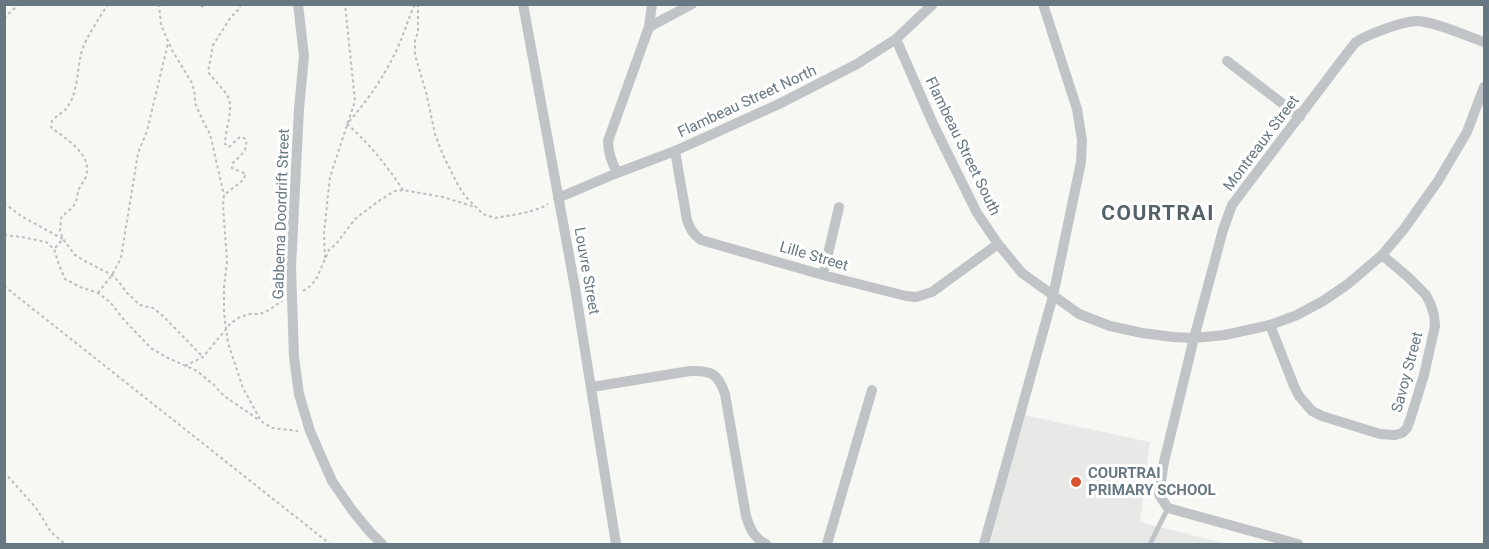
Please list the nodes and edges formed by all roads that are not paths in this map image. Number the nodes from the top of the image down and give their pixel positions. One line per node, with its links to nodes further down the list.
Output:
1 (298, 4): 26 (street, Gabbema Doordrift Street)
2 (523, 4): 15 (street, Louvre Street)
3 (652, 4): 7 (street)
4 (692, 4): 7 (street)
5 (933, 4): 8 (street, Flambeau Street North)
6 (1043, 4): 20 (street)
7 (649, 27): 14 (street)
8 (896, 39): 13 (street, Flambeau Street North); 17 (street, Flambeau Street South)
9 (1485, 42): 12 (street, Montreaux Street)
10 (1227, 61): 12 (street)
11 (1485, 87): 18 (street, Flambeau Street South)
12 (1300, 117): 22 (street, Montreaux Street)
13 (675, 151): 14 (street, Flambeau Street North); 19 (street, Lille Street)
14 (617, 173): 15 (street, Flambeau Street North)
15 (558, 198): 23 (street, Louvre Street)
16 (839, 207): 19 (street)
17 (998, 244): 19 (street, Lille Street); 20 (street, Flambeau Street South)
18 (1382, 255): 21 (street, Flambeau Street South); 21 (street, Savoy Street)
19 (823, 274)
20 (1053, 296): 22 (street, Flambeau Street South); 30 (street)
21 (1270, 325): 22 (street, Flambeau Street South)
22 (1194, 338): 25 (street, Montreaux Street)
23 (592, 387): 27 (street, Louvre Street); 28 (street)
24 (872, 390): 29 (street)
25 (1168, 508): 31 (lane); 32 (street)
26 (382, 544)
27 (616, 544)
28 (766, 544)
29 (827, 544)
30 (984, 544)
31 (1150, 544)
32 (1298, 544)

